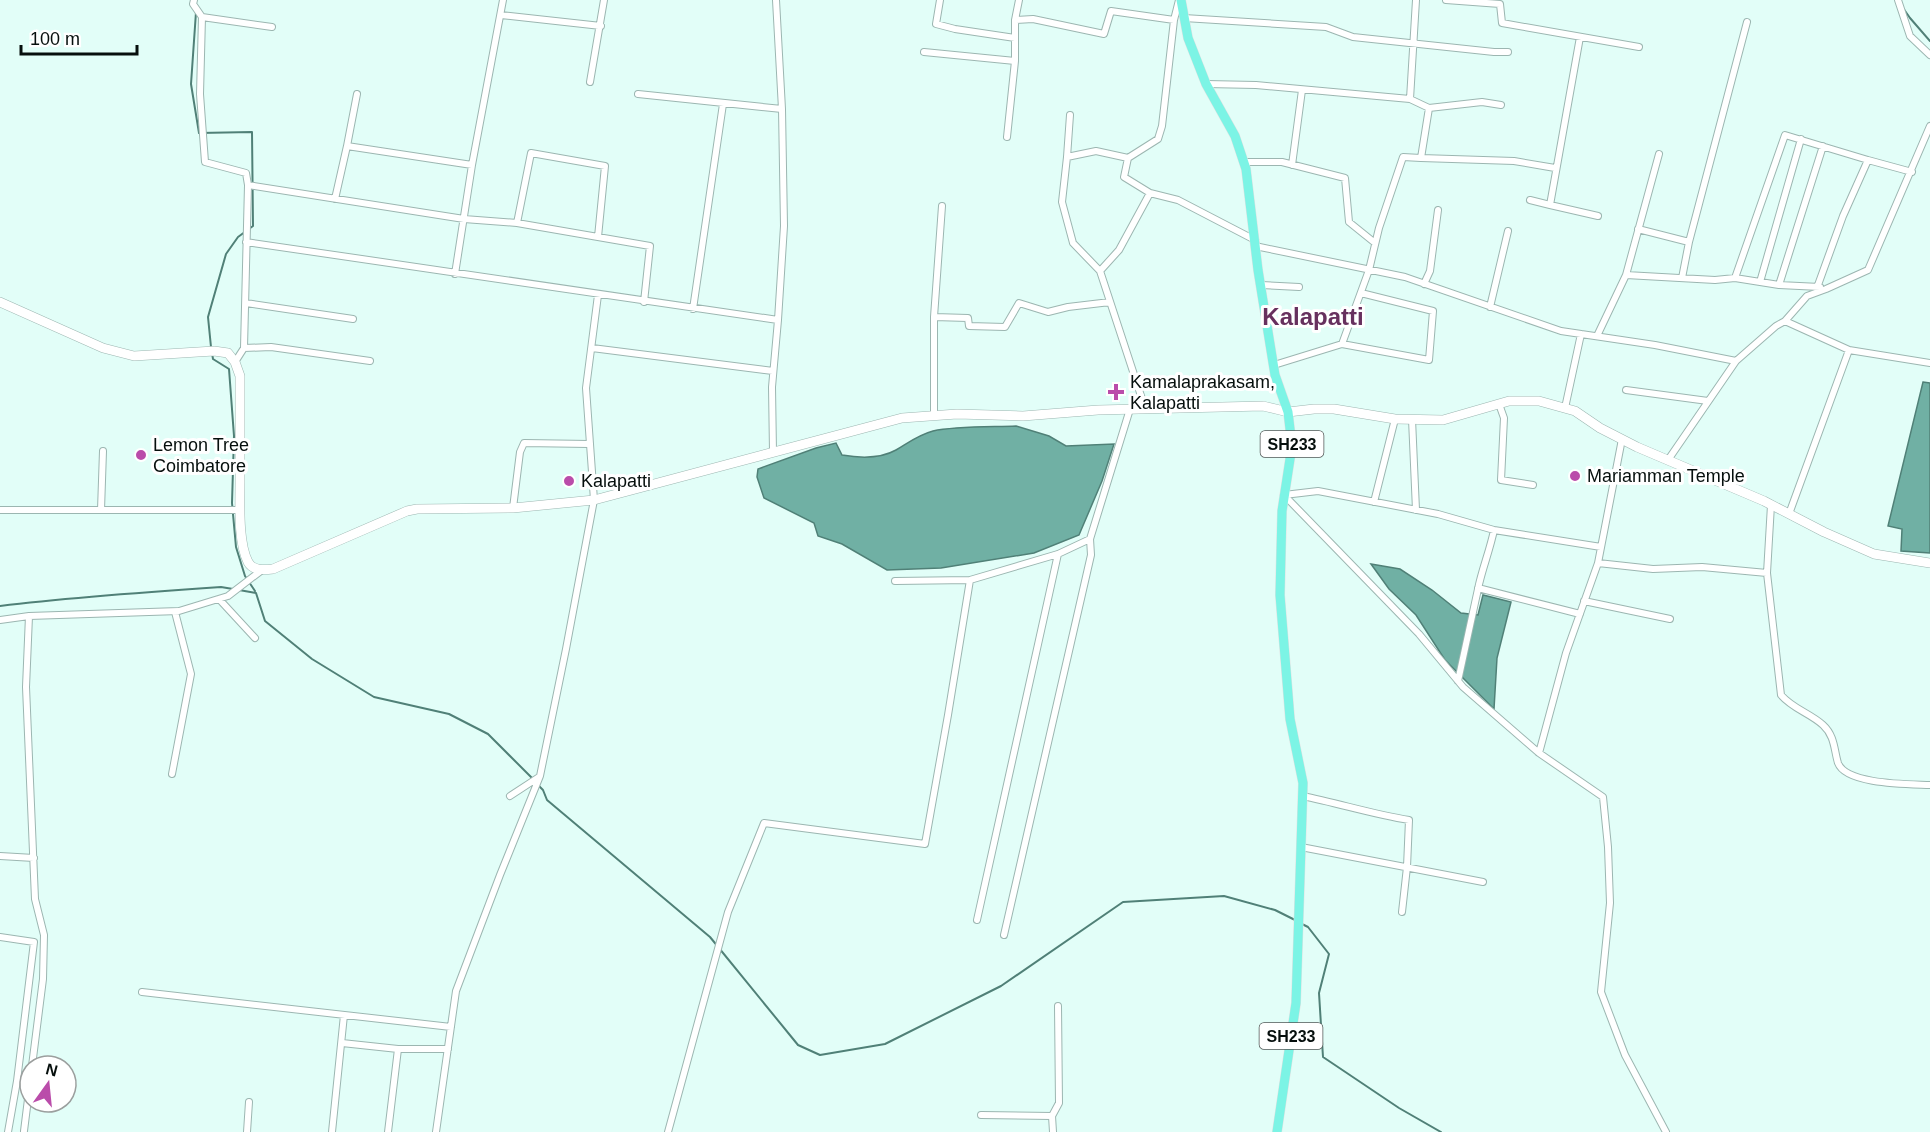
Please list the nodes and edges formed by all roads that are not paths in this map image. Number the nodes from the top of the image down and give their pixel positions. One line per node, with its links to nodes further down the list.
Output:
1 (503, 0): 12 (street)
2 (604, 0): 16 (street)
3 (776, 0): 35 (street)
4 (939, 0): 19 (street)
5 (1019, 0): 14 (street)
6 (1180, 0): 13 (main road, SH233)
7 (1416, 0): 20 (street)
8 (1446, 0): 18 (street)
9 (1898, 0): 24 (street)
10 (194, 2): 11 (street)
11 (201, 14): 17 (street); 52 (street)
12 (501, 15): 16 (street); 48 (street)
13 (1180, 19): 14 (street); 20 (street); 27 (main road, SH233); 44 (street)
14 (1015, 20): 19 (street)
15 (1747, 22): 66 (street)
16 (601, 26): 26 (street)
17 (272, 27)
18 (1580, 37): 21 (street); 50 (street)
19 (1015, 38): 25 (street)
20 (1413, 43): 23 (street); 31 (street)
21 (1639, 47)
22 (924, 52): 25 (street)
23 (1508, 52)
24 (1930, 55)
25 (1015, 61): 38 (street)
26 (590, 82)
27 (1206, 84): 28 (street); 47 (main road, SH233)
28 (1302, 90): 31 (street); 49 (street)
29 (357, 93): 40 (street)
30 (638, 94): 32 (street)
31 (1410, 99): 34 (street)
32 (723, 104): 35 (street); 89 (street)
33 (1501, 105): 34 (street)
34 (1429, 108): 45 (street)
35 (782, 109): 92 (street)
36 (1070, 115): 43 (street)
37 (1930, 126): 51 (street)
38 (1007, 137)
39 (1801, 139): 41 (street); 74 (street); 75 (street)
40 (347, 146): 48 (street); 54 (street)
41 (1823, 146): 46 (street); 78 (street)
42 (1659, 154): 62 (street)
43 (1067, 157): 44 (street); 70 (street)
44 (1128, 158): 53 (street)
45 (1421, 158): 50 (street); 68 (street)
46 (1868, 160): 51 (street); 79 (street)
47 (1244, 162): 49 (street); 67 (main road, SH233)
48 (472, 165): 60 (street)
49 (1292, 165): 68 (street)
50 (1555, 168): 56 (street)
51 (1912, 172): 81 (street)
52 (251, 185): 54 (street); 65 (street)
53 (1150, 193): 67 (street); 70 (street)
54 (335, 199): 60 (street)
55 (1530, 200): 56 (street)
56 (1550, 205): 59 (street)
57 (942, 206): 90 (street)
58 (1437, 210): 76 (street)
59 (1598, 216)
60 (464, 219): 61 (street); 71 (street)
61 (517, 223): 64 (street); 64 (street)
62 (1638, 229): 66 (street); 72 (street)
63 (1508, 231): 88 (street)
64 (598, 237): 85 (street)
65 (246, 239): 71 (street); 87 (street)
66 (1689, 242): 73 (street)
67 (1255, 243): 69 (street); 77 (main road, SH233)
68 (1376, 243): 69 (street)
69 (1369, 270): 76 (street); 82 (street)
70 (1100, 271): 86 (street)
71 (455, 274): 83 (street)
72 (1626, 275): 73 (street); 95 (street)
73 (1682, 278): 74 (street)
74 (1735, 278): 75 (street)
75 (1760, 282): 78 (street)
76 (1424, 284): 88 (street)
77 (1261, 285): 80 (street); 104 (main road, SH233)
78 (1779, 285): 79 (street)
79 (1818, 285): 81 (street)
80 (1299, 287)
81 (1826, 290): 93 (street)
82 (1360, 293): 96 (street); 96 (street)
83 (598, 295): 85 (street); 98 (street)
84 (0, 302): 102 (main road)
85 (644, 302): 89 (street)
86 (1110, 302): 90 (street); 109 (street)
87 (246, 303): 91 (street); 97 (street)
88 (1490, 307): 94 (street)
89 (693, 309): 92 (street)
90 (934, 317): 113 (street)
91 (353, 319)
92 (778, 320): 105 (street)
93 (1785, 321): 99 (street); 101 (street)
94 (1581, 334): 95 (street); 110 (street)
95 (1597, 336): 101 (street)
96 (1342, 344): 104 (street)
97 (244, 348): 100 (street); 102 (street)
98 (592, 348): 105 (street); 117 (street)
99 (1849, 350): 103 (street); 131 (street)
100 (370, 361)
101 (1736, 361): 107 (street)
102 (235, 362): 129 (main road)
103 (1930, 363)
104 (1274, 365): 112 (main road, SH233)
105 (773, 371): 119 (street)
106 (1626, 390): 107 (street)
107 (1708, 401): 120 (street)
108 (1499, 404): 110 (main road); 115 (main road); 121 (street)
109 (1144, 408): 111 (main road); 112 (main road)
110 (1565, 408): 116 (main road)
111 (1130, 409): 113 (main road); 133 (street)
112 (1288, 412): 114 (main road); 122 (main road, SH233)
113 (934, 416): 119 (main road)
114 (1395, 419): 115 (main road); 124 (street)
115 (1412, 419): 130 (street)
116 (1622, 439): 120 (main road); 134 (street)
117 (589, 444): 123 (street); 126 (street)
118 (103, 451): 128 (street)
119 (773, 452): 123 (main road)
120 (1668, 460): 125 (main road)
121 (1533, 485)
122 (1284, 495): 124 (street); 151 (street); 157 (main road, SH233)
123 (594, 500): 126 (main road); 154 (street)
124 (1374, 502): 130 (street)
125 (1771, 504): 131 (main road); 139 (street)
126 (513, 507): 138 (main road)
127 (0, 510): 128 (street)
128 (101, 510): 129 (street)
129 (235, 510): 138 (main road)
130 (1416, 510): 132 (street)
131 (1789, 514): 137 (main road)
132 (1494, 530): 134 (street); 142 (street)
133 (1090, 539): 135 (street); 165 (street)
134 (1601, 547): 136 (street)
135 (1058, 554): 140 (street); 164 (street)
136 (1598, 563): 139 (street); 144 (street)
137 (1930, 563)
138 (259, 573): 143 (street)
139 (1767, 573): 155 (street)
140 (969, 580): 141 (street); 186 (street)
141 (895, 581)
142 (1478, 588): 146 (street); 151 (street)
143 (219, 599): 145 (street); 150 (street)
144 (1584, 601): 146 (street); 148 (street)
145 (175, 612): 147 (street); 153 (street)
146 (1580, 614): 152 (street)
147 (28, 616): 149 (street); 160 (street)
148 (1670, 619)
149 (0, 620)
150 (255, 638)
151 (1458, 681): 152 (street)
152 (1539, 753): 180 (street)
153 (172, 774)
154 (540, 777): 156 (street); 170 (street)
155 (1930, 785)
156 (510, 796)
157 (1302, 796): 158 (main road, SH233); 161 (street)
158 (1301, 847): 161 (street); 188 (main road, SH233)
159 (0, 856): 160 (street)
160 (34, 858): 174 (street)
161 (1407, 867): 162 (street); 163 (street)
162 (1483, 882)
163 (1402, 912)
164 (977, 920)
165 (1004, 935)
166 (0, 937): 181 (street)
167 (142, 992): 169 (street)
168 (1058, 1006): 178 (street)
169 (344, 1015): 170 (street); 171 (street)
170 (451, 1027): 173 (street)
171 (342, 1043): 172 (street); 183 (street)
172 (398, 1049): 173 (street); 184 (street)
173 (448, 1049): 185 (street)
174 (33, 1054)
175 (249, 1102): 182 (street)
176 (26, 1114): 179 (street)
177 (981, 1115): 178 (street)
178 (1052, 1116): 187 (street)
179 (24, 1131)
180 (1665, 1131)
181 (8, 1132)
182 (247, 1132)
183 (332, 1132)
184 (388, 1132)
185 (436, 1132)
186 (668, 1132)
187 (1053, 1132)
188 (1277, 1132)

